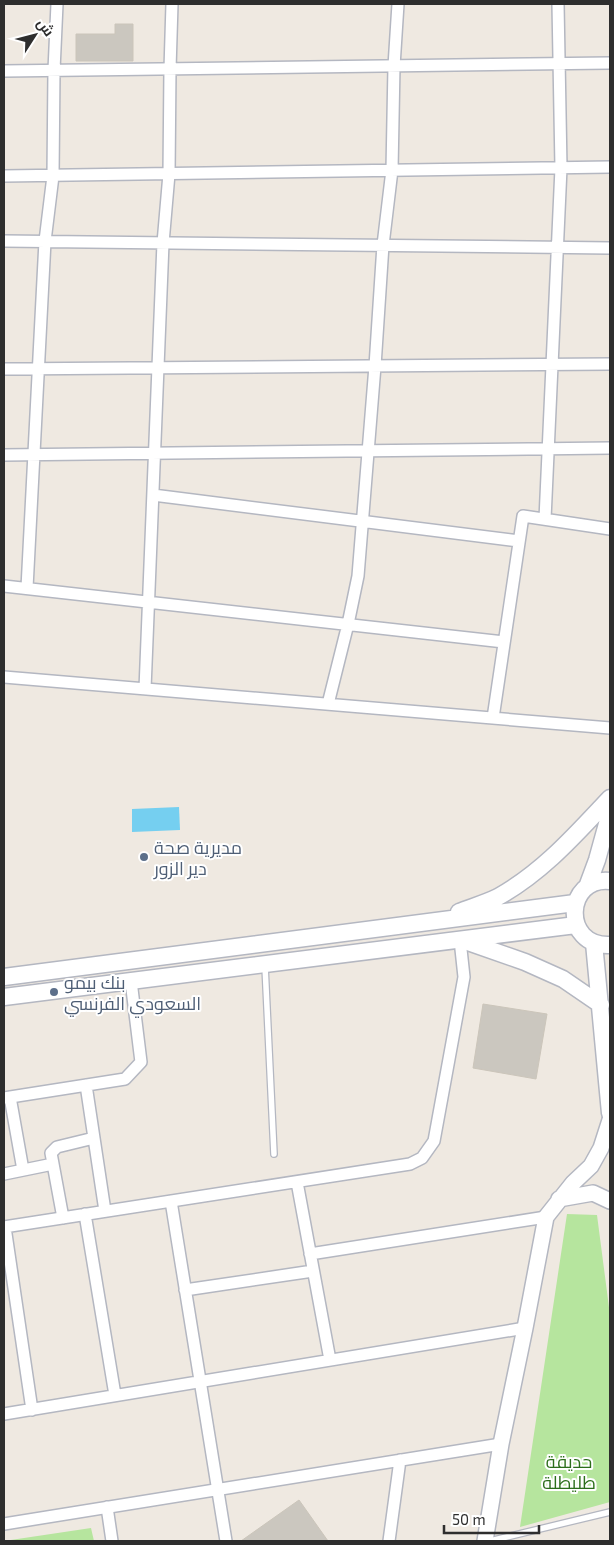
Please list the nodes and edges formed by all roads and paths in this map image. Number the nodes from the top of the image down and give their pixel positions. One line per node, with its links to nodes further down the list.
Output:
1 (58, 4): 9 (street)
2 (172, 4): 8 (street)
3 (398, 4): 7 (street)
4 (558, 4): 6 (street)
5 (610, 63): 6 (street)
6 (558, 64): 7 (street); 12 (street)
7 (394, 66): 8 (street); 13 (street)
8 (170, 69): 9 (street); 14 (street)
9 (54, 70): 10 (street); 16 (street)
10 (4, 71)
11 (610, 167): 12 (street)
12 (560, 168): 13 (street); 21 (street)
13 (392, 170): 14 (street); 20 (street)
14 (169, 174): 16 (street); 19 (street)
15 (4, 176): 16 (street)
16 (53, 176): 18 (street)
17 (4, 241): 18 (street)
18 (45, 241): 19 (street); 28 (street)
19 (163, 243): 20 (street); 26 (street)
20 (382, 245): 21 (street); 25 (street)
21 (557, 247): 22 (street); 24 (street)
22 (610, 248)
23 (610, 364): 24 (street)
24 (552, 365): 25 (street); 30 (street)
25 (375, 366): 26 (street); 31 (street)
26 (158, 368): 28 (street); 32 (street)
27 (4, 369): 28 (street)
28 (39, 369): 33 (street)
29 (610, 448): 30 (street)
30 (548, 449): 31 (street); 36 (street)
31 (368, 451): 32 (street); 37 (street)
32 (154, 453): 33 (street); 35 (street)
33 (34, 454): 34 (street); 41 (street)
34 (4, 455)
35 (153, 495): 37 (street); 42 (street)
36 (544, 519): 38 (street); 39 (street)
37 (362, 522): 39 (street); 43 (street)
38 (610, 529)
39 (519, 541): 44 (street)
40 (4, 586): 41 (street)
41 (27, 588): 42 (street)
42 (149, 602): 43 (street); 46 (street)
43 (348, 624): 44 (street); 47 (street)
44 (504, 642): 48 (street)
45 (4, 677): 46 (street)
46 (145, 689): 47 (street)
47 (328, 704): 48 (street)
48 (493, 718): 49 (street)
49 (610, 728)
50 (610, 798): 55 (main road)
51 (610, 813): 53 (main road)
52 (610, 881): 53 (main road)
53 (587, 887): 54 (main road)
54 (576, 903): 55 (main road); 56 (main road)
55 (435, 922): 61 (main road)
56 (576, 925): 57 (main road); 58 (main road)
57 (460, 940): 60 (main road); 64 (main road); 74 (street)
58 (594, 943): 59 (main road); 64 (main road)
59 (610, 946)
60 (265, 964): 62 (main road); 70 (lane)
61 (4, 977)
62 (131, 981): 63 (main road); 65 (street)
63 (4, 997)
64 (601, 1005): 67 (main road)
65 (86, 1085): 66 (street); 69 (street)
66 (7, 1097): 72 (street)
67 (610, 1113)
68 (610, 1120): 75 (street)
69 (94, 1138): 71 (street); 78 (street)
70 (274, 1154)
71 (53, 1164): 72 (street); 81 (street)
72 (23, 1170): 73 (street)
73 (4, 1174)
74 (297, 1182): 77 (street); 83 (street)
75 (559, 1199): 76 (street); 80 (street)
76 (610, 1200)
77 (171, 1201): 78 (street); 85 (street)
78 (105, 1211): 79 (street)
79 (85, 1214): 81 (street); 89 (street)
80 (546, 1217): 83 (street); 86 (street)
81 (63, 1218): 82 (street)
82 (4, 1227): 90 (street)
83 (310, 1254): 84 (street)
84 (313, 1271): 85 (street); 87 (street)
85 (184, 1290): 88 (street)
86 (525, 1328): 87 (street); 92 (street)
87 (330, 1360): 88 (street)
88 (200, 1381): 89 (street); 94 (street)
89 (115, 1395): 90 (street)
90 (32, 1410): 91 (street)
91 (4, 1414)
92 (501, 1444): 93 (street); 101 (street)
93 (400, 1460): 94 (street); 100 (street)
94 (218, 1489): 95 (street); 99 (street)
95 (107, 1507): 97 (street); 98 (street)
96 (610, 1512): 102 (lane)
97 (4, 1524)
98 (112, 1541)
99 (226, 1541)
100 (389, 1541)
101 (485, 1541)
102 (490, 1541)

